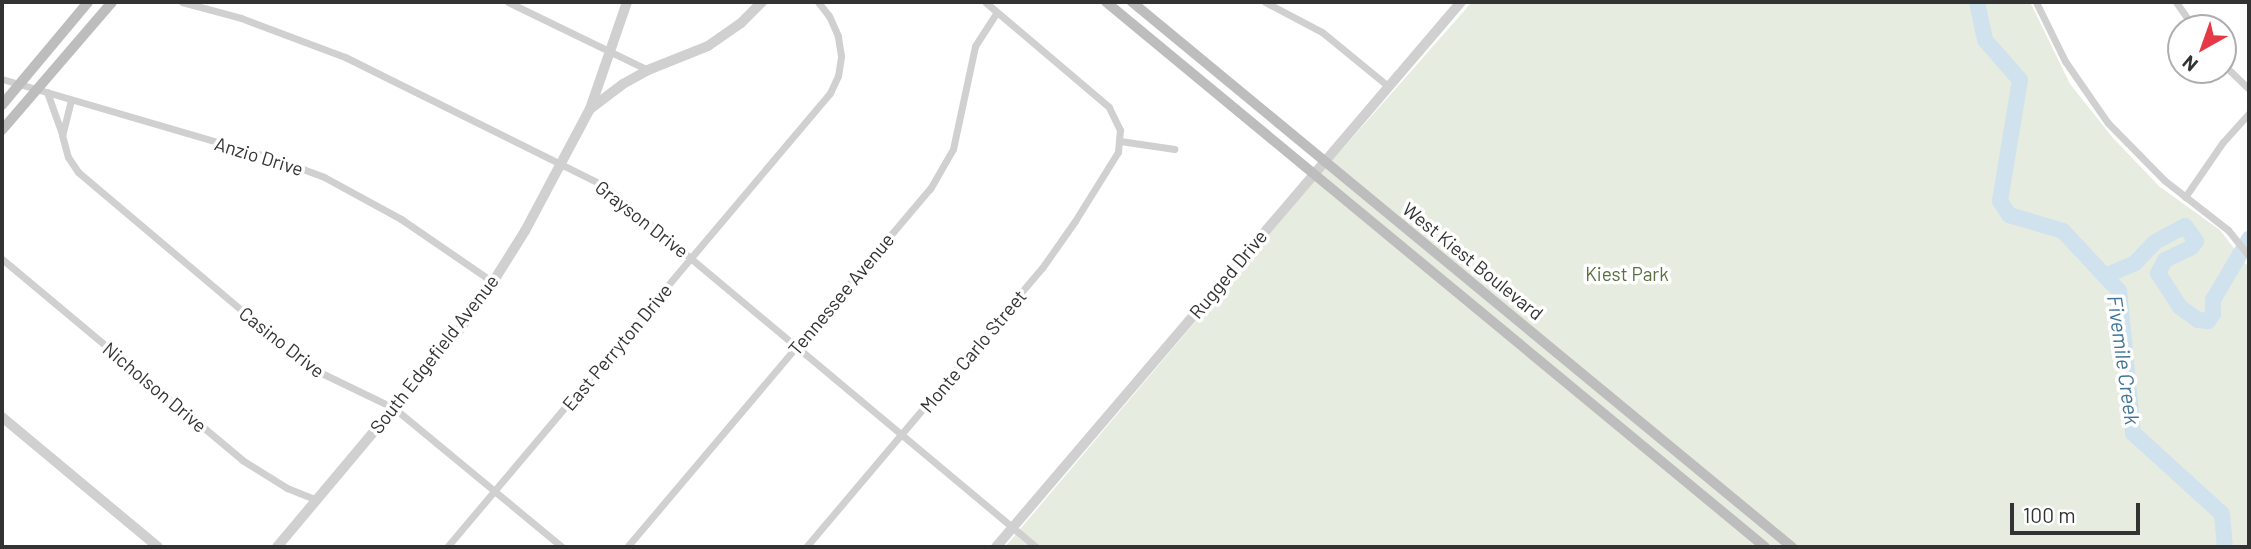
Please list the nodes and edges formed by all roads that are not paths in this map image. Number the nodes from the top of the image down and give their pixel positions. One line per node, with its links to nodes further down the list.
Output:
1 (88, 2): 20 (main road)
2 (112, 2): 22 (main road)
3 (182, 2): 32 (street, Grayson Drive)
4 (508, 2): 17 (street)
5 (627, 2): 17 (street, South Edgefield Avenue)
6 (762, 2): 18 (street, South Edgefield Avenue)
7 (818, 2): 36 (street, East Perryton Drive)
8 (985, 2): 14 (street)
9 (1106, 2): 16 (main road, West Kiest Boulevard)
10 (1132, 2): 15 (main road, West Kiest Boulevard)
11 (1265, 2): 21 (street)
12 (1461, 2): 21 (street, Rugged Drive)
13 (2036, 2): 34 (street)
14 (997, 12): 29 (street); 39 (street, Tennessee Avenue)
15 (1170, 33): 16 (main road); 31 (main road, West Kiest Boulevard)
16 (1160, 46): 33 (main road, West Kiest Boulevard)
17 (609, 52): 18 (street); 25 (street, South Edgefield Avenue)
18 (648, 70): 25 (street, South Edgefield Avenue)
19 (2, 79): 20 (street, Anzio Drive)
20 (19, 84): 22 (street, Anzio Drive); 24 (main road)
21 (1388, 86): 31 (street, Rugged Drive)
22 (42, 91): 23 (street, Anzio Drive); 27 (main road); 28 (street, Casino Drive)
23 (71, 100): 28 (street); 38 (street, Anzio Drive)
24 (2, 105)
25 (590, 109): 32 (street, South Edgefield Avenue)
26 (2249, 113): 34 (street)
27 (2, 130)
28 (62, 135): 40 (street, Casino Drive)
29 (1120, 141): 30 (street); 42 (street, Monte Carlo Street)
30 (1174, 149)
31 (1324, 161): 33 (street, Rugged Drive); 55 (main road, West Kiest Boulevard)
32 (561, 163): 36 (street, Grayson Drive); 38 (street, South Edgefield Avenue)
33 (1314, 173): 45 (street, Rugged Drive); 54 (main road, West Kiest Boulevard)
34 (2185, 197): 35 (street)
35 (2249, 256)
36 (692, 258): 39 (street, Grayson Drive); 43 (street, East Perryton Drive)
37 (2, 259): 44 (street, Nicholson Drive)
38 (493, 282): 40 (street, South Edgefield Avenue)
39 (797, 346): 42 (street, Grayson Drive); 50 (street, Tennessee Avenue)
40 (394, 408): 43 (street, Casino Drive); 44 (street, South Edgefield Avenue)
41 (2, 417): 46 (street)
42 (901, 435): 45 (street, Grayson Drive); 51 (street, Monte Carlo Street)
43 (495, 491): 48 (street, East Perryton Drive); 49 (street, Casino Drive)
44 (316, 500): 47 (street, South Edgefield Avenue)
45 (1012, 528): 52 (street, Rugged Drive); 53 (street, Grayson Drive)
46 (158, 547)
47 (277, 547)
48 (447, 547)
49 (562, 547)
50 (627, 547)
51 (806, 547)
52 (996, 547)
53 (1036, 547)
54 (1765, 547)
55 (1792, 547)

